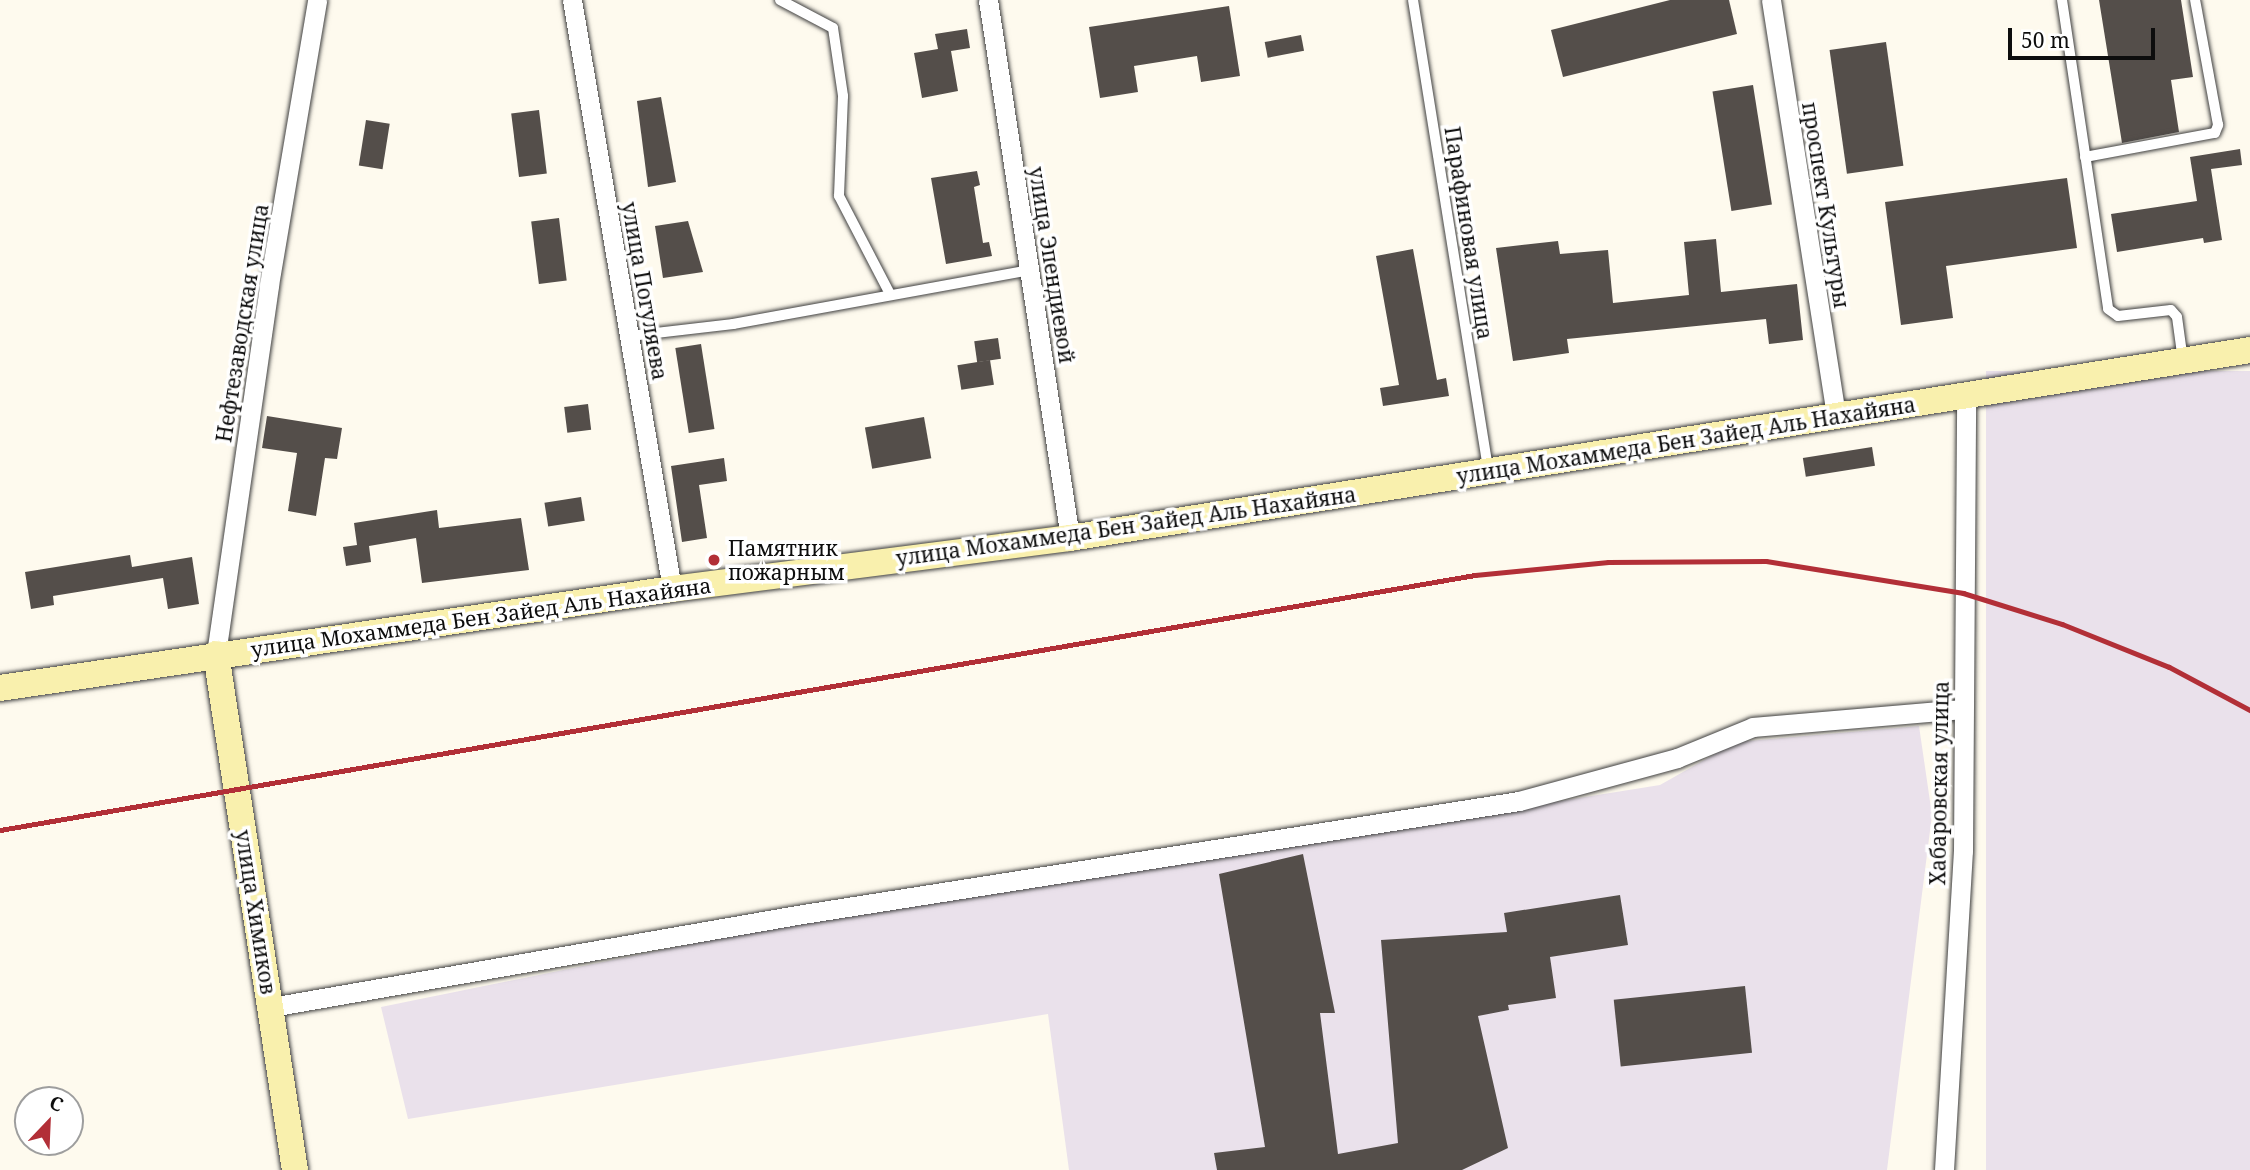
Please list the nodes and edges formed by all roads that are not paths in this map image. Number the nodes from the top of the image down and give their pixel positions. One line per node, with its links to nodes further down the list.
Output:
1 (317, 0): 20 (street, Нефтезаводская улица)
2 (572, 0): 12 (street, улица Погуляева)
3 (780, 0): 11 (lane)
4 (988, 0): 10 (street, улица Эпендиевой)
5 (1413, 0): 17 (lane, Парафиновая улица)
6 (1771, 0): 16 (street, проспект Культуры)
7 (2062, 0): 9 (lane)
8 (2195, 0): 9 (lane)
9 (2085, 157): 14 (lane)
10 (1030, 270): 11 (lane); 18 (street, улица Эпендиевой)
11 (890, 292): 12 (lane)
12 (629, 336): 19 (street, улица Погуляева)
13 (2250, 350): 14 (main road, улица Мохаммеда Бен Зайед Аль Нахайяна)
14 (2183, 361): 15 (main road, улица Мохаммеда Бен Зайед Аль Нахайяна)
15 (1966, 396): 16 (main road, улица Мохаммеда Бен Зайед Аль Нахайяна); 22 (street, Хабаровская улица)
16 (1836, 417): 17 (main road, улица Мохаммеда Бен Зайед Аль Нахайяна)
17 (1488, 471): 18 (main road, улица Мохаммеда Бен Зайед Аль Нахайяна)
18 (1070, 538): 19 (main road, улица Мохаммеда Бен Зайед Аль Нахайяна)
19 (672, 589): 20 (main road, улица Мохаммеда Бен Зайед Аль Нахайяна)
20 (216, 654): 21 (main road, улица Мохаммеда Бен Зайед Аль Нахайяна); 23 (main road, улица Химиков)
21 (0, 688)
22 (1962, 709): 23 (street); 25 (street, Хабаровская улица)
23 (271, 1007): 24 (main road, улица Химиков)
24 (295, 1170)
25 (1944, 1170)

